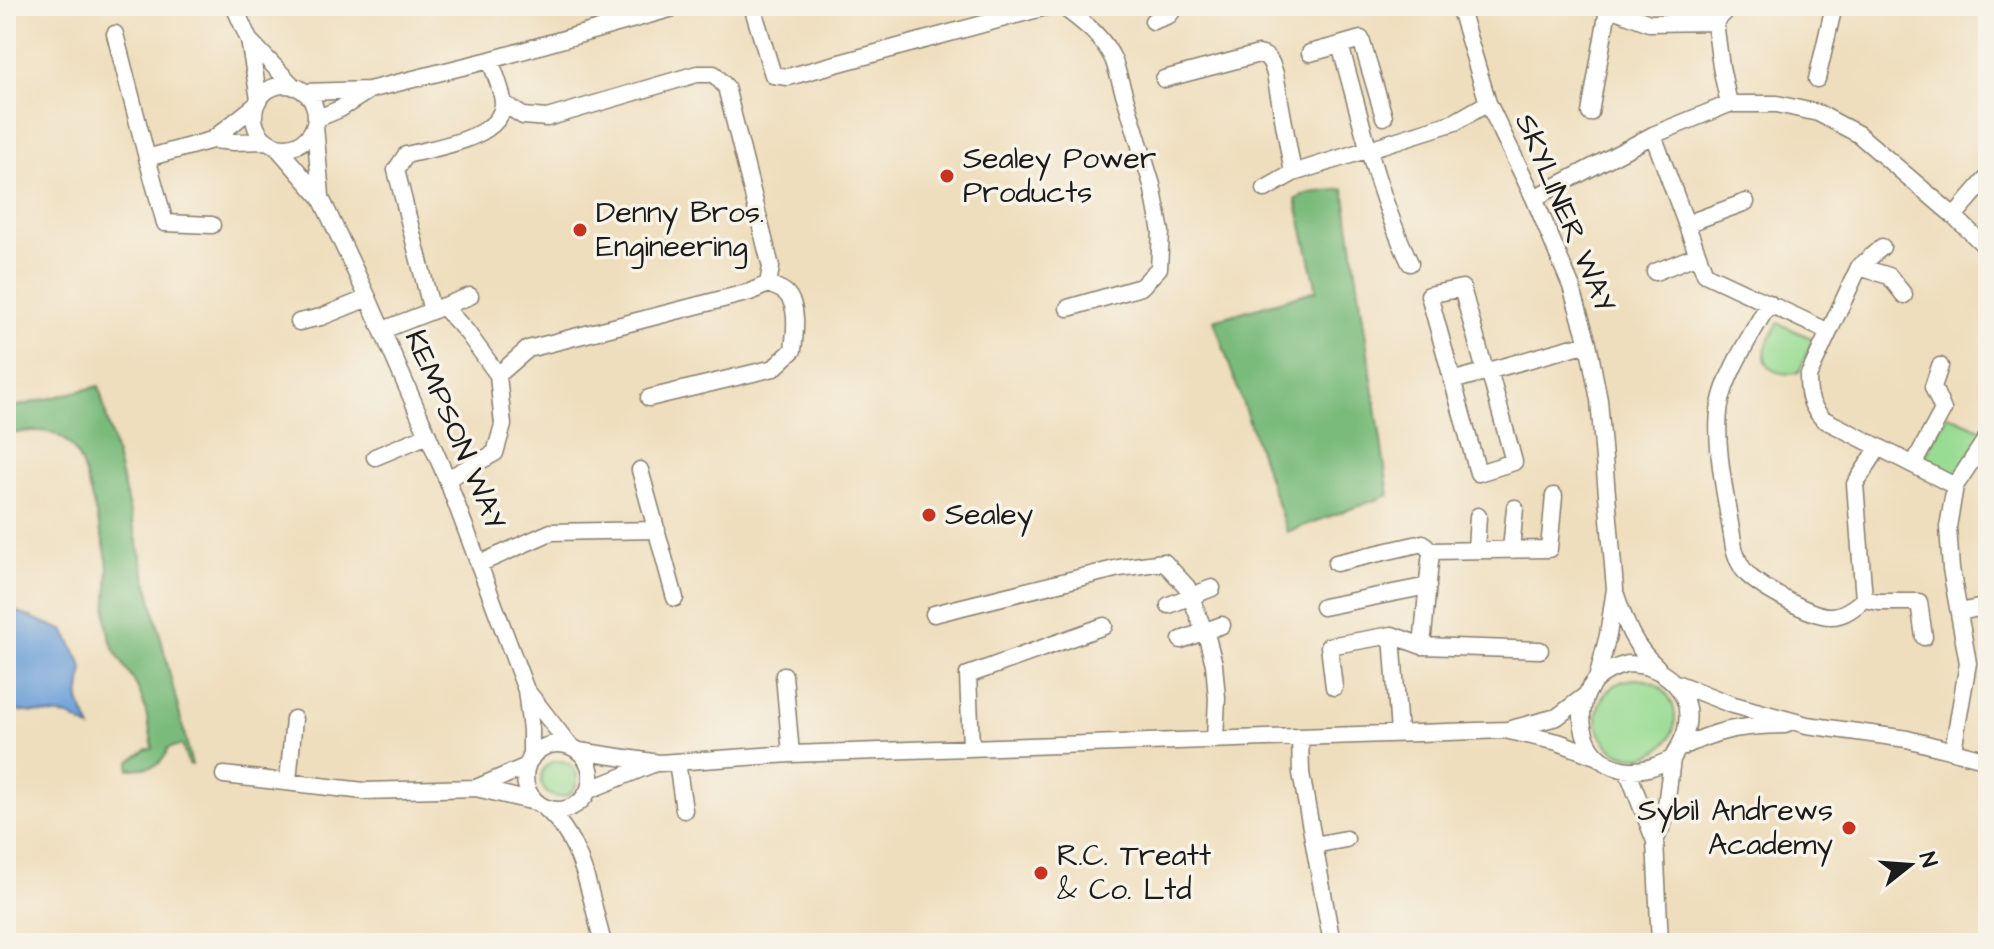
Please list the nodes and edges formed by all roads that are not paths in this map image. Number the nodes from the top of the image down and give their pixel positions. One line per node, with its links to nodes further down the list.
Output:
1 (234, 6): 16 (street)
2 (603, 6): 14 (street)
3 (680, 6): 14 (street)
4 (752, 6): 5 (street)
5 (1049, 6)
6 (1062, 6): 57 (street)
7 (1176, 6): 12 (street)
8 (1459, 6): 26 (street, SKYLINER WAY)
9 (1731, 6): 13 (street)
10 (1834, 6): 21 (street)
11 (1606, 7): 13 (street); 28 (street)
12 (1153, 21)
13 (1715, 22): 27 (street)
14 (609, 25): 19 (street)
15 (115, 34): 35 (street)
16 (249, 40): 22 (street); 24 (street)
17 (1340, 45): 18 (street); 29 (street); 34 (street)
18 (1310, 53)
19 (490, 60): 23 (street); 25 (street)
20 (1164, 79): 36 (street)
21 (1817, 79)
22 (299, 89): 23 (street); 24 (street); 30 (street)
23 (369, 90): 30 (street)
24 (258, 102): 32 (street); 33 (street)
25 (503, 103): 51 (street); 56 (street)
26 (1488, 103): 34 (street); 40 (street, SKYLINER WAY)
27 (1729, 104): 31 (street); 42 (street)
28 (1590, 113)
29 (1384, 117)
30 (315, 123): 33 (street); 39 (street, KEMPSON WAY)
31 (1653, 135): 40 (street); 43 (street)
32 (212, 140): 33 (street); 35 (street)
33 (271, 144): 39 (street, KEMPSON WAY)
34 (1369, 149): 36 (street); 48 (street)
35 (147, 158): 44 (street)
36 (1293, 173): 38 (street)
37 (1988, 177): 42 (street)
38 (1265, 189)
39 (321, 198): 54 (street, KEMPSON WAY)
40 (1534, 198): 61 (street, SKYLINER WAY)
41 (1746, 202): 43 (street)
42 (1954, 216): 46 (street)
43 (1686, 224): 47 (street)
44 (212, 225)
45 (1882, 247): 49 (street)
46 (1988, 249)
47 (1698, 255): 50 (street); 55 (street)
48 (1410, 263)
49 (1859, 267): 52 (street); 60 (street)
50 (1655, 272)
51 (768, 284): 64 (street); 66 (street)
52 (1904, 295)
53 (470, 296): 56 (street)
54 (368, 298): 58 (street); 59 (street, KEMPSON WAY)
55 (1769, 303): 60 (street); 89 (street)
56 (438, 308): 59 (street); 64 (street)
57 (1068, 308)
58 (299, 322)
59 (383, 330): 67 (street, KEMPSON WAY)
60 (1827, 331): 69 (street)
61 (1588, 343): 63 (street); 86 (street, SKYLINER WAY)
62 (1940, 366): 71 (street)
63 (1487, 371): 65 (street); 65 (street); 65 (street)
64 (498, 375): 73 (street)
65 (1452, 381)
66 (649, 398)
67 (428, 435): 70 (street); 73 (street, KEMPSON WAY)
68 (1988, 436): 74 (street)
69 (1879, 447): 71 (street); 89 (street)
70 (375, 457)
71 (1913, 465): 74 (street)
72 (640, 470): 78 (street)
73 (447, 479): 82 (street, KEMPSON WAY)
74 (1955, 486): 93 (street)
75 (1554, 496): 80 (street)
76 (1515, 508): 80 (street)
77 (1478, 516): 79 (street)
78 (657, 530): 82 (street); 88 (street)
79 (1476, 550): 80 (street); 81 (street)
80 (1511, 550)
81 (1431, 551): 83 (street); 84 (street)
82 (481, 563): 108 (street, KEMPSON WAY)
83 (1336, 563)
84 (1428, 586): 92 (street); 101 (street)
85 (1212, 588): 87 (street)
86 (1615, 589): 103 (street, SKYLINER WAY); 105 (street, SKYLINER WAY)
87 (1190, 596): 90 (street); 94 (street); 97 (street)
88 (675, 598)
89 (1864, 599): 99 (street)
90 (1169, 605)
91 (1988, 606): 93 (street)
92 (1323, 607)
93 (1960, 612): 118 (street)
94 (934, 614)
95 (1222, 625): 97 (street)
96 (1104, 626): 116 (street)
97 (1204, 632): 100 (street); 115 (street)
98 (1392, 635): 101 (street); 107 (street); 113 (street)
99 (1924, 637)
100 (1181, 640)
101 (1422, 646): 102 (street)
102 (1540, 650)
103 (1662, 671): 105 (street); 106 (street)
104 (784, 675): 119 (street)
105 (1597, 679): 109 (street)
106 (1676, 683): 111 (street); 120 (street)
107 (1334, 687)
108 (526, 690): 117 (street, KEMPSON WAY); 123 (street, KEMPSON WAY)
109 (1586, 695): 112 (street); 121 (street)
110 (294, 719): 128 (street)
111 (1807, 725): 118 (street); 120 (street)
112 (1507, 730): 113 (street); 121 (street)
113 (1399, 733): 114 (street)
114 (1300, 738): 115 (street); 135 (street)
115 (1215, 739): 116 (street)
116 (971, 747): 119 (street)
117 (574, 748): 123 (street); 125 (street); 130 (street)
118 (1953, 750): 122 (street)
119 (791, 754): 124 (street)
120 (1675, 754): 126 (street); 134 (street)
121 (1600, 758): 126 (street)
122 (1988, 760)
123 (529, 762): 129 (street); 131 (street)
124 (677, 762): 125 (street); 132 (street)
125 (659, 763): 130 (street)
126 (1627, 770): 134 (street)
127 (224, 775): 128 (street)
128 (288, 781): 129 (street)
129 (476, 788): 131 (street)
130 (586, 795): 131 (street); 136 (street)
131 (540, 805): 136 (street)
132 (684, 810)
133 (1346, 839): 135 (street)
134 (1655, 841): 139 (street)
135 (1314, 845): 138 (street)
136 (579, 856): 137 (street)
137 (603, 943)
138 (1332, 943)
139 (1660, 943)

